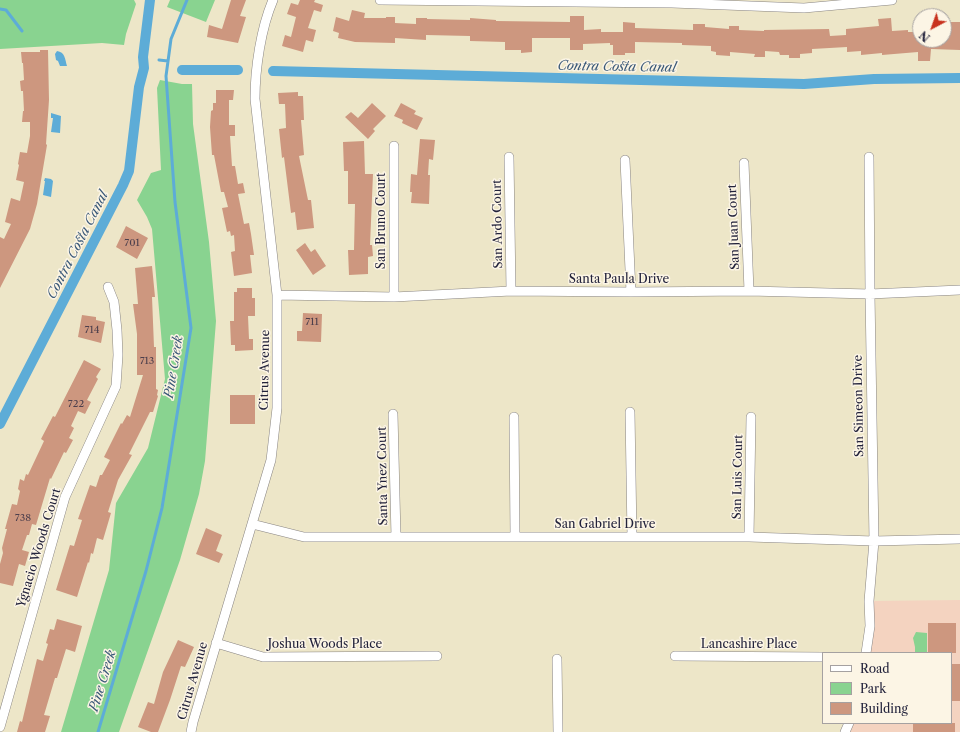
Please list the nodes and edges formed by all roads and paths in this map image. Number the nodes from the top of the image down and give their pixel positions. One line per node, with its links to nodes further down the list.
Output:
1 (272, 0): 18 (street, Citrus Avenue)
2 (380, 0): 4 (street)
3 (892, 0): 6 (street)
4 (547, 1): 5 (street)
5 (672, 2): 6 (street)
6 (804, 4)
7 (394, 146): 19 (street, San Bruno Court)
8 (509, 157): 14 (street, San Ardo Court)
9 (869, 158): 17 (street, San Simeon Drive)
10 (625, 160): 16 (street)
11 (744, 163): 15 (street, San Juan Court)
12 (108, 287): 37 (street, Ygnacio Woods Court)
13 (960, 290): 17 (street, Santa Paula Drive)
14 (511, 291): 16 (street, Santa Paula Drive); 19 (street, Santa Paula Drive)
15 (748, 291): 16 (street, Santa Paula Drive); 17 (street, Santa Paula Drive)
16 (631, 292)
17 (870, 294): 30 (street, San Simeon Drive)
18 (277, 295): 19 (street, Santa Paula Drive); 24 (street, Citrus Avenue)
19 (394, 297)
20 (630, 412): 27 (street)
21 (393, 414): 25 (street, Santa Ynez Court)
22 (514, 417): 26 (street)
23 (752, 417): 28 (street, San Luis Court)
24 (252, 524): 25 (street, San Gabriel Drive); 31 (street, Citrus Avenue)
25 (396, 537): 26 (street, San Gabriel Drive)
26 (515, 537): 27 (street, San Gabriel Drive)
27 (632, 537): 28 (street, San Gabriel Drive)
28 (750, 537): 30 (street, San Gabriel Drive)
29 (960, 539): 30 (street, San Gabriel Drive)
30 (874, 541): 32 (street, San Simeon Drive)
31 (216, 643): 33 (street, Joshua Woods Place); 38 (street, Citrus Avenue)
32 (866, 652)
33 (437, 656)
34 (676, 656): 35 (street, Lancashire Place)
35 (822, 657)
36 (557, 659): 39 (street)
37 (0, 727)
38 (191, 732)
39 (558, 732)

